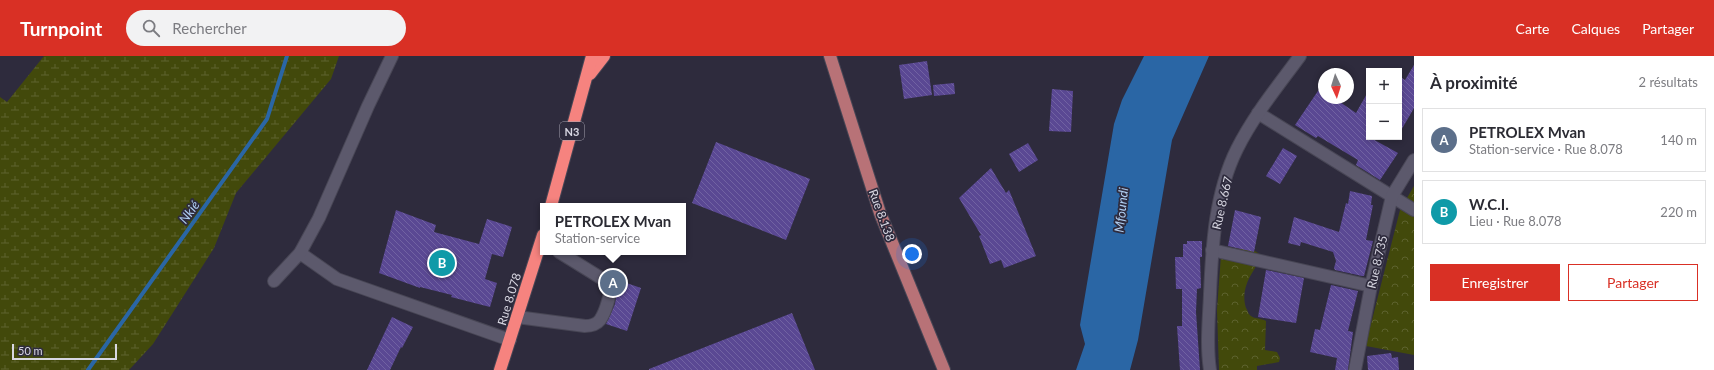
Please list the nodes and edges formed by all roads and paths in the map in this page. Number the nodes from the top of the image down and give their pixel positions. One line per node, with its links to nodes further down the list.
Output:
1 (392, 56): 14 (street)
2 (592, 56): 6 (highway, N3)
3 (604, 56): 6 (highway)
4 (830, 56): 21 (main road, Rue 8.138)
5 (1300, 56): 7 (street, Rue 8.667)
6 (586, 80): 10 (highway, N3)
7 (1258, 113): 9 (street); 13 (street, Rue 8.667)
8 (1414, 160): 9 (street, Rue 8.735)
9 (1392, 196): 11 (street); 17 (street, Rue 8.735)
10 (552, 203)
11 (1414, 210)
12 (540, 246): 18 (highway, Rue 8.078)
13 (1212, 250): 17 (street); 22 (street, Rue 8.667)
14 (300, 253): 16 (street); 19 (street)
15 (564, 255): 18 (street)
16 (274, 281)
17 (1371, 286): 23 (street, Rue 8.735)
18 (517, 317): 19 (highway, Rue 8.078)
19 (510, 340): 20 (highway, Rue 8.078)
20 (500, 370)
21 (944, 370)
22 (1210, 370)
23 (1355, 370)

